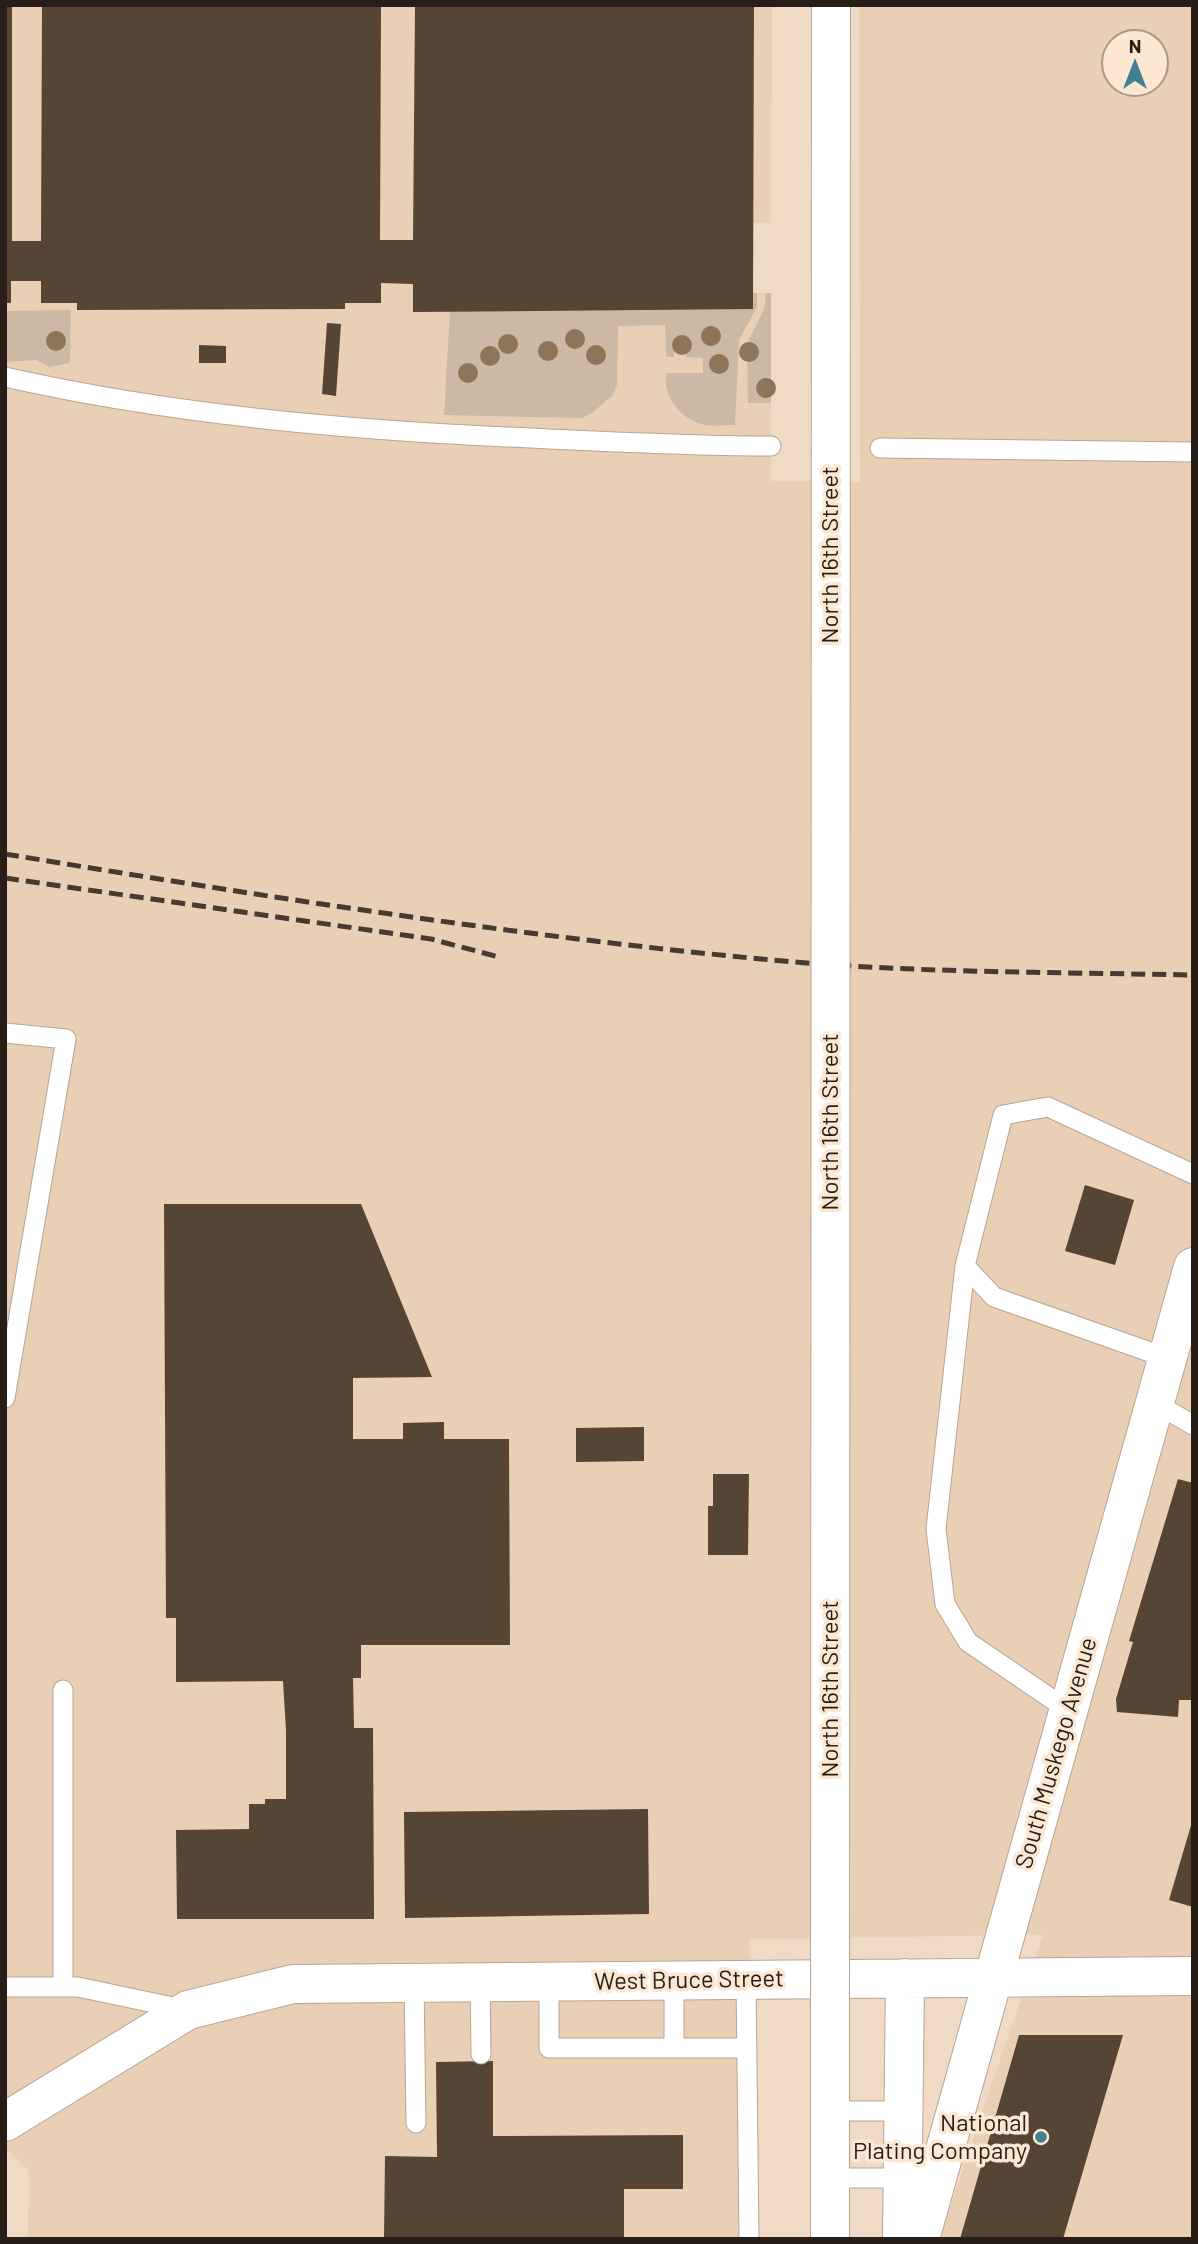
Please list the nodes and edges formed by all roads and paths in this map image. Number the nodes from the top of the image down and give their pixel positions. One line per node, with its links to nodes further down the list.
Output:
1 (831, 5): 36 (street, North 16th Street, bridge)
2 (5, 377): 3 (lane)
3 (771, 446)
4 (880, 447): 5 (lane)
5 (1193, 452)
6 (5, 1033): 11 (lane)
7 (1193, 1174): 8 (lane)
8 (965, 1266): 10 (lane); 15 (lane)
9 (1193, 1267): 10 (street, South Muskego Avenue)
10 (1167, 1358): 12 (street, South Muskego Avenue)
11 (5, 1398)
12 (1155, 1403): 13 (lane); 15 (street, South Muskego Avenue)
13 (1193, 1425)
14 (63, 1690): 25 (lane)
15 (1068, 1710): 16 (street, South Muskego Avenue)
16 (994, 1976): 17 (street, West Bruce Street); 18 (street, West Bruce Street); 39 (street, South Muskego Avenue)
17 (1193, 1976)
18 (905, 1978): 19 (street, West Bruce Street); 31 (street)
19 (746, 1979): 20 (street, West Bruce Street); 28 (lane)
20 (674, 1980): 21 (street, West Bruce Street); 27 (lane)
21 (549, 1981): 23 (street, West Bruce Street); 27 (lane)
22 (414, 1982): 23 (street, West Bruce Street); 26 (street, West Bruce Street); 33 (lane)
23 (480, 1982): 29 (lane)
24 (5, 1987): 25 (lane)
25 (63, 1987): 26 (lane)
26 (188, 2010): 32 (street, West Bruce Street)
27 (674, 2048): 28 (lane)
28 (747, 2048): 37 (lane)
29 (481, 2054)
30 (834, 2111): 31 (lane)
31 (903, 2111): 35 (street)
32 (5, 2122)
33 (416, 2123)
34 (838, 2178): 35 (lane)
35 (902, 2178): 38 (street)
36 (829, 2236)
37 (749, 2239)
38 (902, 2239)
39 (919, 2239)

